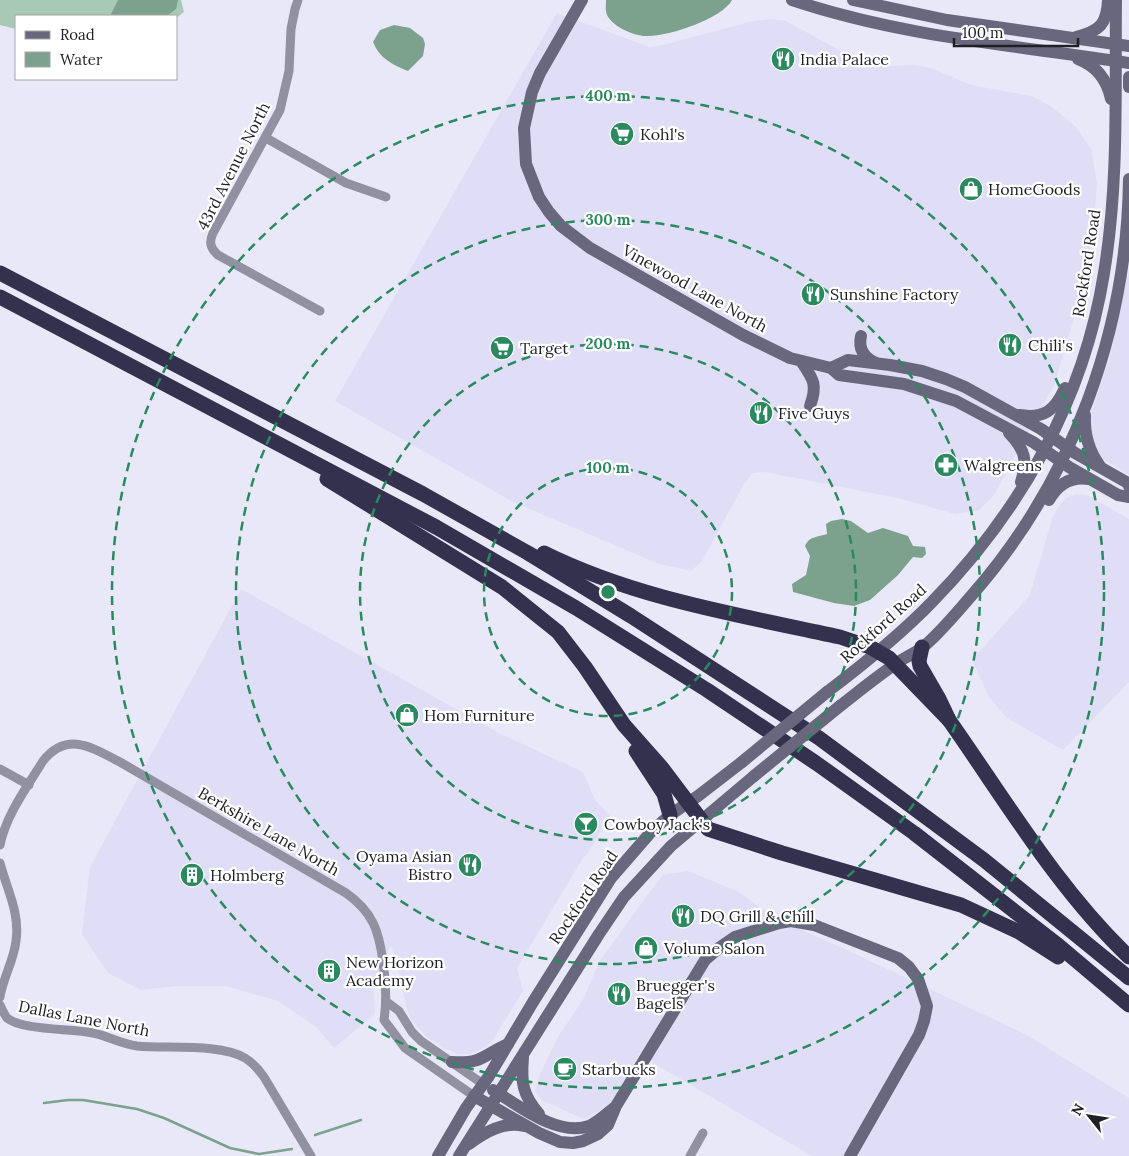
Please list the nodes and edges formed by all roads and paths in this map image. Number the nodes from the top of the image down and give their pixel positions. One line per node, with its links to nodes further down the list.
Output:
1 (298, 0): 16 (street, 43rd Avenue North)
2 (582, 0): 24 (main road, Vinewood Lane North)
3 (792, 0): 10 (main road)
4 (853, 0): 7 (main road)
5 (1108, 0): 7 (main road)
6 (1116, 0): 8 (main road, Rockford Road)
7 (1072, 38): 8 (main road)
8 (1115, 44): 9 (main road); 11 (main road, Rockford Road)
9 (1129, 46)
10 (1064, 54): 11 (main road); 15 (main road)
11 (1115, 61): 12 (main road); 15 (main road, Rockford Road)
12 (1129, 63)
13 (1129, 77): 14 (main road)
14 (1129, 87)
15 (1114, 115): 23 (main road, Rockford Road)
16 (266, 138): 18 (street); 21 (street, 43rd Avenue North)
17 (1129, 179): 28 (main road, Rockford Road)
18 (386, 197)
19 (0, 273): 41 (highway)
20 (0, 297): 32 (highway)
21 (320, 311)
22 (861, 336): 25 (main road)
23 (1086, 354): 29 (main road); 31 (main road, Rockford Road)
24 (801, 362): 26 (main road, Vinewood Lane North); 27 (main road)
25 (876, 363): 26 (main road, Vinewood Lane North); 29 (main road, Vinewood Lane North)
26 (831, 368): 30 (main road, Vinewood Lane North)
27 (810, 406)
28 (1085, 410): 33 (main road, Rockford Road); 36 (main road)
29 (1014, 414): 31 (main road, Vinewood Lane North)
30 (1001, 424): 34 (main road, Vinewood Lane North); 40 (main road)
31 (1053, 437): 33 (main road, Vinewood Lane North); 34 (main road, Rockford Road)
32 (287, 448): 47 (highway); 57 (highway)
33 (1068, 448): 35 (main road, Rockford Road); 36 (main road, Vinewood Lane North)
34 (1045, 450): 35 (main road, Vinewood Lane North); 40 (main road, Rockford Road)
35 (1061, 462): 37 (main road, Vinewood Lane North); 42 (main road, Rockford Road)
36 (1101, 468): 38 (main road, Vinewood Lane North)
37 (1091, 480): 39 (main road, Vinewood Lane North); 42 (main road)
38 (1129, 486)
39 (1129, 497)
40 (1009, 508): 44 (main road, Rockford Road)
41 (452, 510): 44 (highway); 56 (highway)
42 (979, 586): 43 (main road, Rockford Road)
43 (922, 647): 45 (main road, Rockford Road); 46 (highway)
44 (878, 651): 45 (highway); 50 (main road, Rockford Road, bridge)
45 (896, 663): 46 (highway); 52 (main road, Rockford Road, bridge)
46 (949, 720): 55 (highway)
47 (624, 725): 50 (highway); 51 (highway)
48 (0, 769): 49 (street)
49 (28, 785): 53 (street); 59 (street, Berkshire Lane North)
50 (688, 803): 51 (main road, Rockford Road); 52 (highway)
51 (670, 816): 62 (main road, Rockford Road)
52 (701, 820): 57 (highway); 63 (main road, Rockford Road)
53 (0, 845)
54 (0, 863): 58 (street, Dallas Lane North)
55 (1129, 957)
56 (1129, 978)
57 (1116, 993): 61 (highway)
58 (0, 997)
59 (387, 1002): 64 (street); 67 (street, Berkshire Lane North)
60 (0, 1004): 74 (street, Dallas Lane North)
61 (1129, 1005)
62 (508, 1044): 64 (main road); 65 (main road, Rockford Road)
63 (524, 1052): 66 (main road, Rockford Road); 70 (main road)
64 (452, 1062): 65 (street)
65 (483, 1084): 66 (main road); 67 (main road, Rockford Road)
66 (498, 1093): 68 (main road, Rockford Road); 70 (main road)
67 (474, 1096): 68 (main road); 75 (main road, Rockford Road)
68 (491, 1105): 71 (main road); 73 (main road, Rockford Road)
69 (616, 1106): 70 (main road); 71 (main road); 77 (main road)
70 (544, 1120)
71 (531, 1128): 73 (main road)
72 (703, 1133): 76 (street)
73 (461, 1153)
74 (311, 1156)
75 (438, 1156)
76 (690, 1156)
77 (850, 1156)

